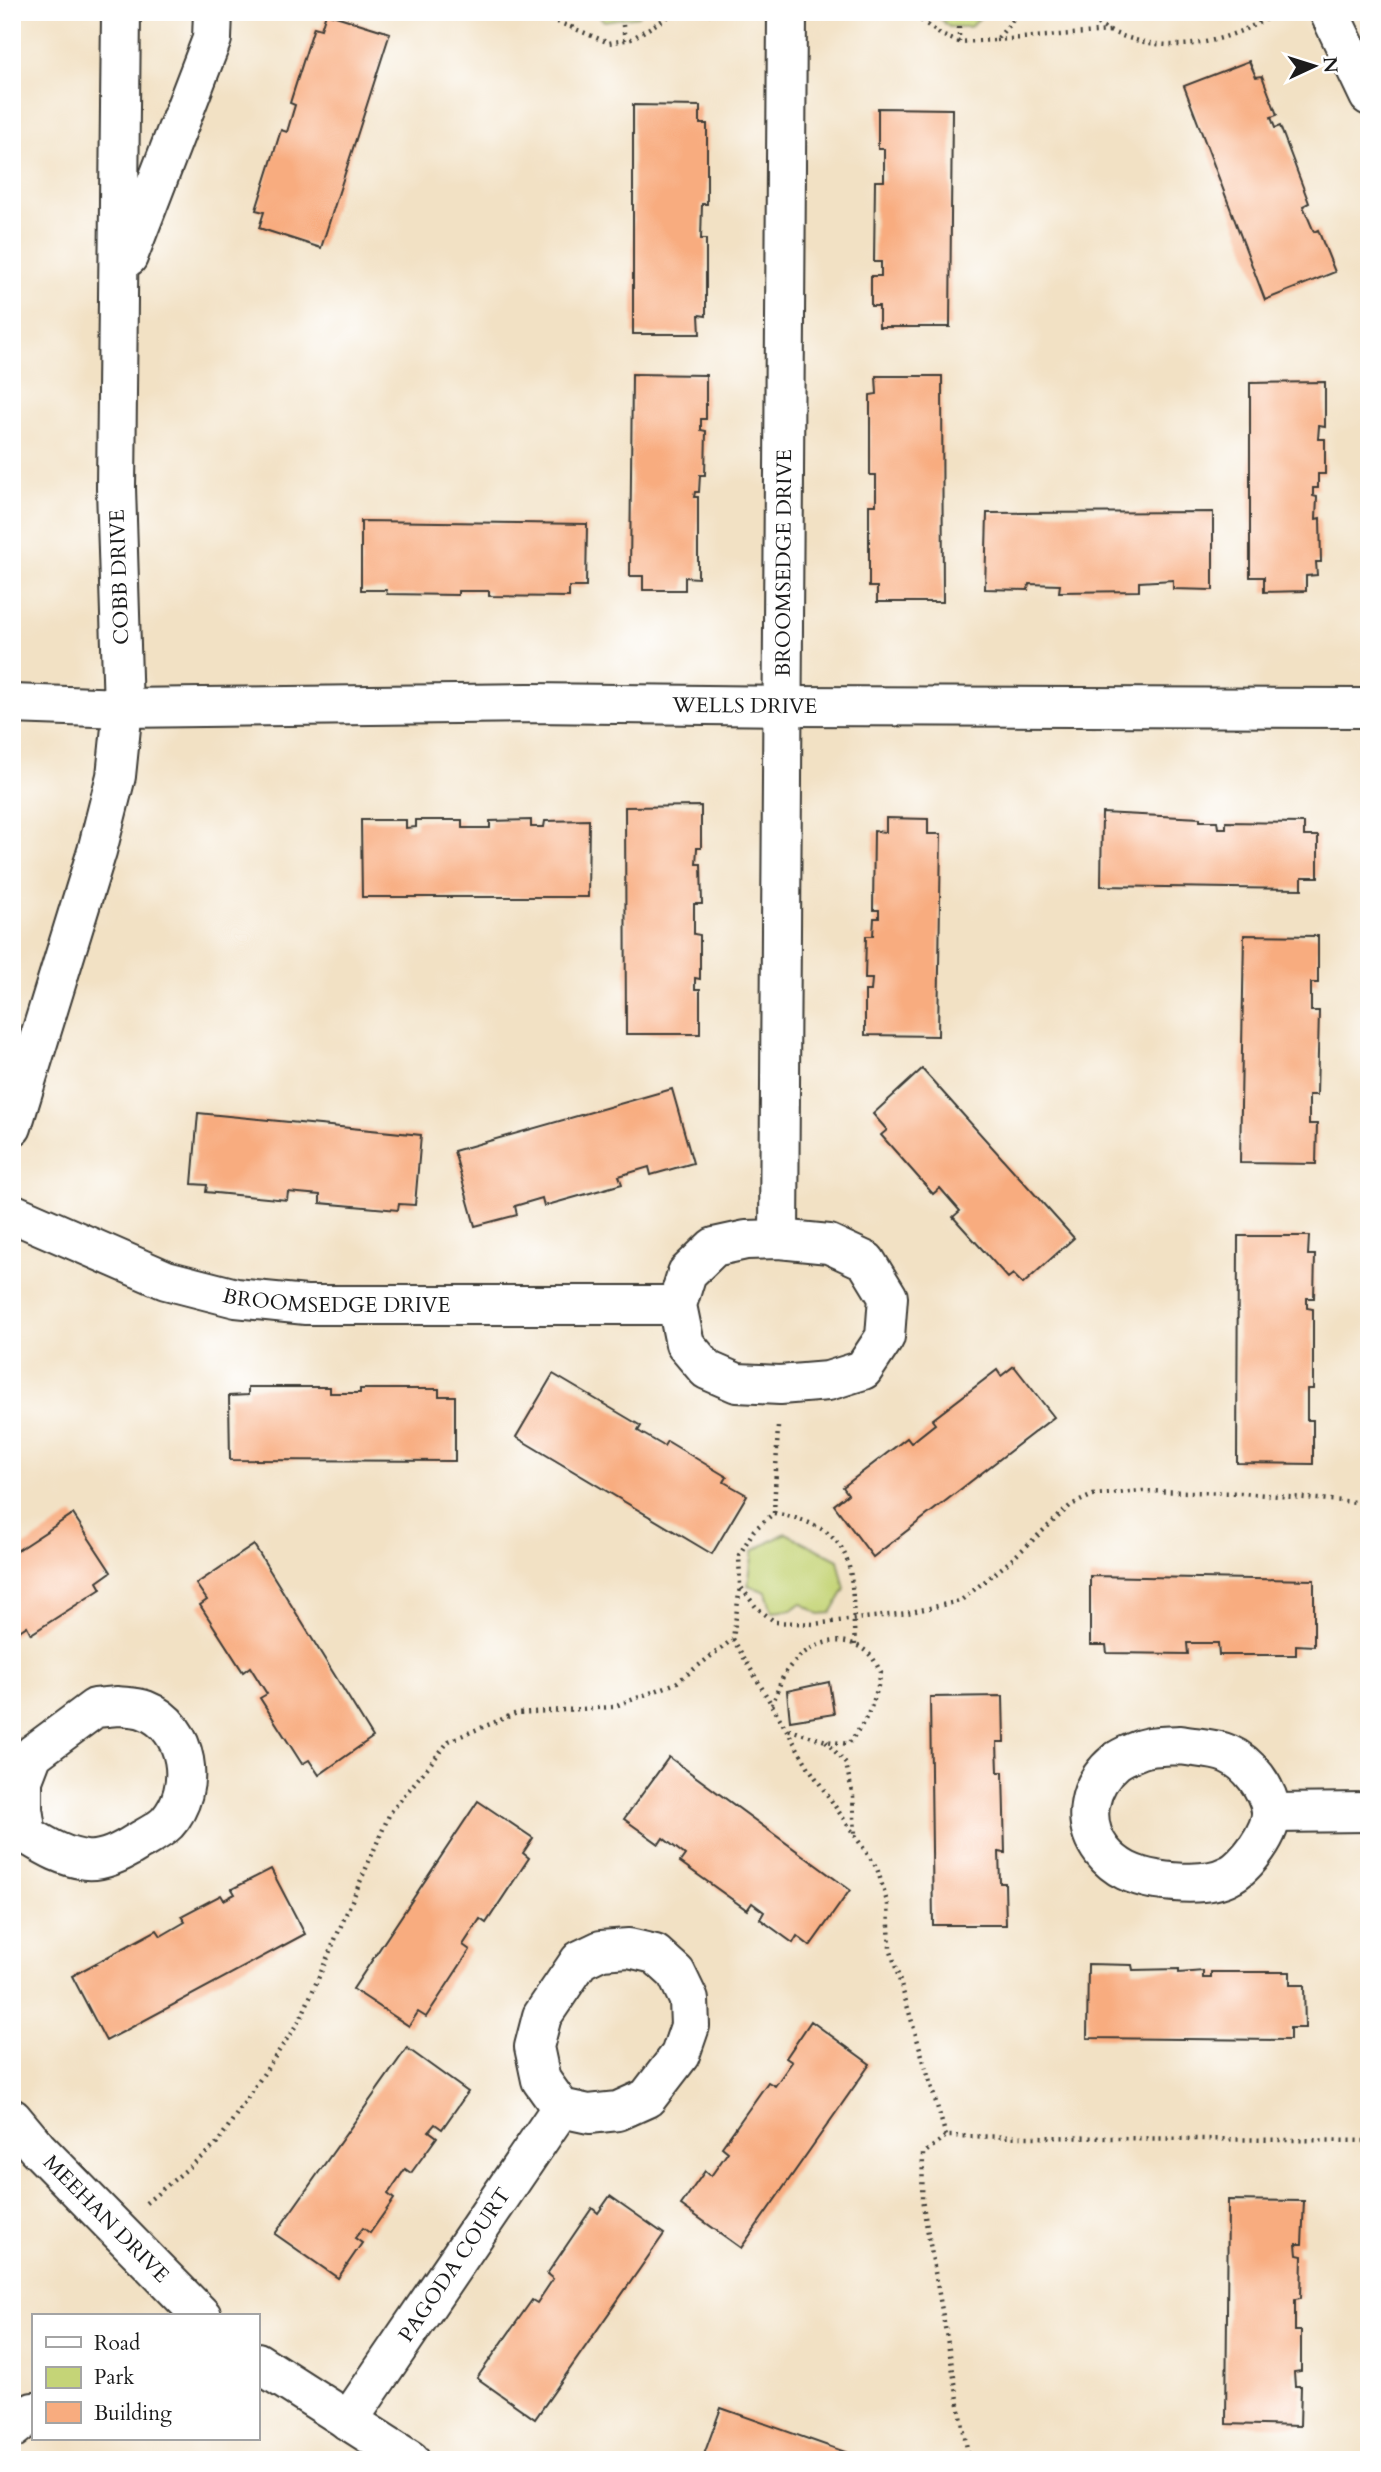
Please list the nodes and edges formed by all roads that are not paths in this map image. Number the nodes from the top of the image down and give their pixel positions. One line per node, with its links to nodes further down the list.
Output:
1 (121, 12): 6 (street, COBB DRIVE)
2 (213, 12): 6 (street)
3 (787, 12): 8 (street, BROOMSEDGE DRIVE)
4 (1329, 12): 5 (street)
5 (1369, 96)
6 (119, 282): 9 (street, COBB DRIVE)
7 (12, 704): 9 (street, WELLS DRIVE)
8 (784, 706): 9 (street, WELLS DRIVE); 10 (street, WELLS DRIVE); 13 (street, BROOMSEDGE DRIVE)
9 (123, 708): 11 (street, COBB DRIVE)
10 (1369, 708)
11 (12, 1127)
12 (12, 1213): 14 (street, BROOMSEDGE DRIVE)
13 (779, 1239): 14 (street); 14 (street)
14 (677, 1305)
15 (1369, 1812): 16 (street)
16 (1272, 1813): 16 (street)
17 (20, 1840): 17 (street)
18 (561, 2108): 18 (street); 23 (street, PAGODA COURT)
19 (12, 2118): 20 (street, MEEHAN DRIVE)
20 (200, 2314)
21 (259, 2363): 23 (street)
22 (32, 2413): 24 (street)
23 (348, 2421): 25 (street)
24 (12, 2429)
25 (411, 2460)

